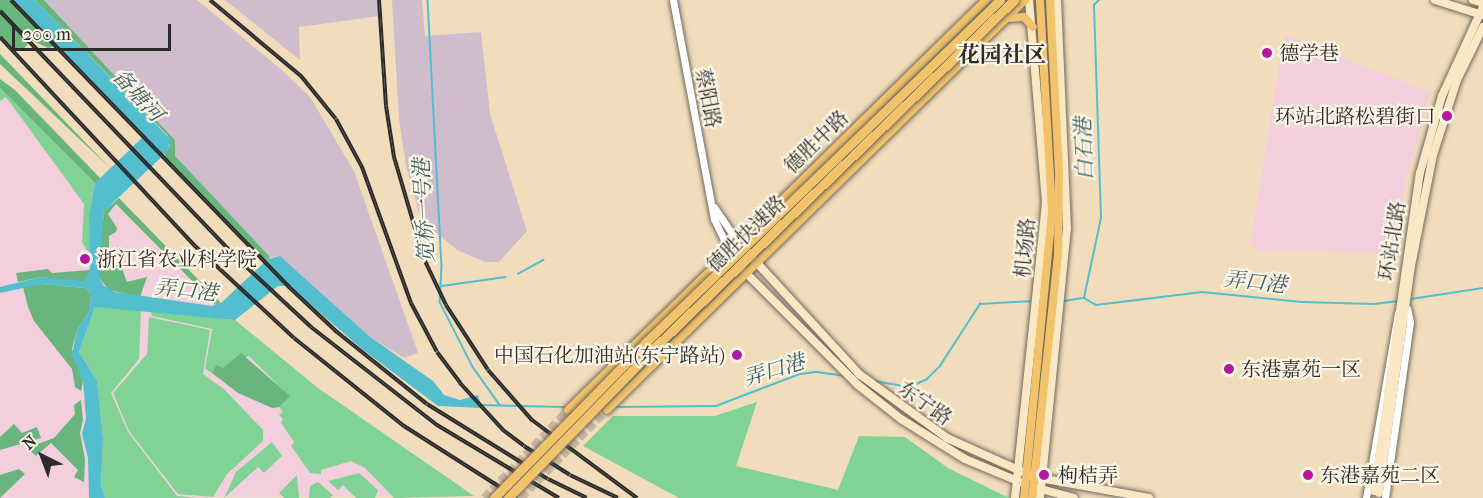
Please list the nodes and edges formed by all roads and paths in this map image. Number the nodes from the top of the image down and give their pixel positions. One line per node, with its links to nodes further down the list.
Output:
1 (673, 0): 19 (street, 蔡阳路)
2 (986, 0): 20 (main road, 德胜中路)
3 (1000, 0): 34 (highway, 德胜快速路, bridge)
4 (1014, 0): 35 (highway, 德胜快速路, bridge)
5 (1025, 0): 13 (main road)
6 (1029, 0): 14 (main road, 机场路)
7 (1040, 0): 16 (main road, 机场路)
8 (1050, 0): 18 (main road, 机场路)
9 (1057, 0): 18 (main road, 机场路)
10 (1435, 0): 12 (main road)
11 (1473, 0): 12 (main road)
12 (1482, 10): 25 (main road, 环站北路)
13 (1004, 20): 14 (main road); 22 (main road)
14 (1033, 27): 17 (main road, 机场路)
15 (1483, 27): 25 (main road, 环站北路)
16 (1043, 58): 17 (main road); 23 (main road, 机场路)
17 (1036, 71): 23 (main road, 机场路)
18 (1059, 106): 26 (main road, 机场路)
19 (711, 202): 20 (street); 21 (street, 蔡阳路)
20 (737, 241): 21 (main road, 德胜中路); 22 (main road, 东宁路)
21 (727, 250): 24 (street); 29 (main road, 德胜中路)
22 (754, 263): 24 (main road); 31 (main road, 东宁路)
23 (1045, 263): 26 (main road, 机场路)
24 (745, 272): 30 (main road); 32 (main road, 东宁路)
25 (1406, 280): 27 (main road, 环站北路)
26 (1051, 286): 28 (main road, 机场路); 28 (main road, 机场路)
27 (1403, 309): 33 (main road, 环站北路); 41 (street)
28 (1048, 311): 31 (main road, 机场路); 31 (main road, 机场路)
29 (571, 407)
30 (610, 407)
31 (1030, 475): 32 (main road, 机场路); 32 (main road, 机场路); 40 (main road, 东宁路)
32 (1031, 488): 36 (main road, 机场路); 37 (main road, 机场路); 38 (main road, 机场路); 39 (main road, 东宁路)
33 (1379, 494)
34 (494, 498)
35 (508, 498)
36 (1016, 498)
37 (1024, 498)
38 (1032, 498)
39 (1074, 498)
40 (1149, 498)
41 (1366, 498)

